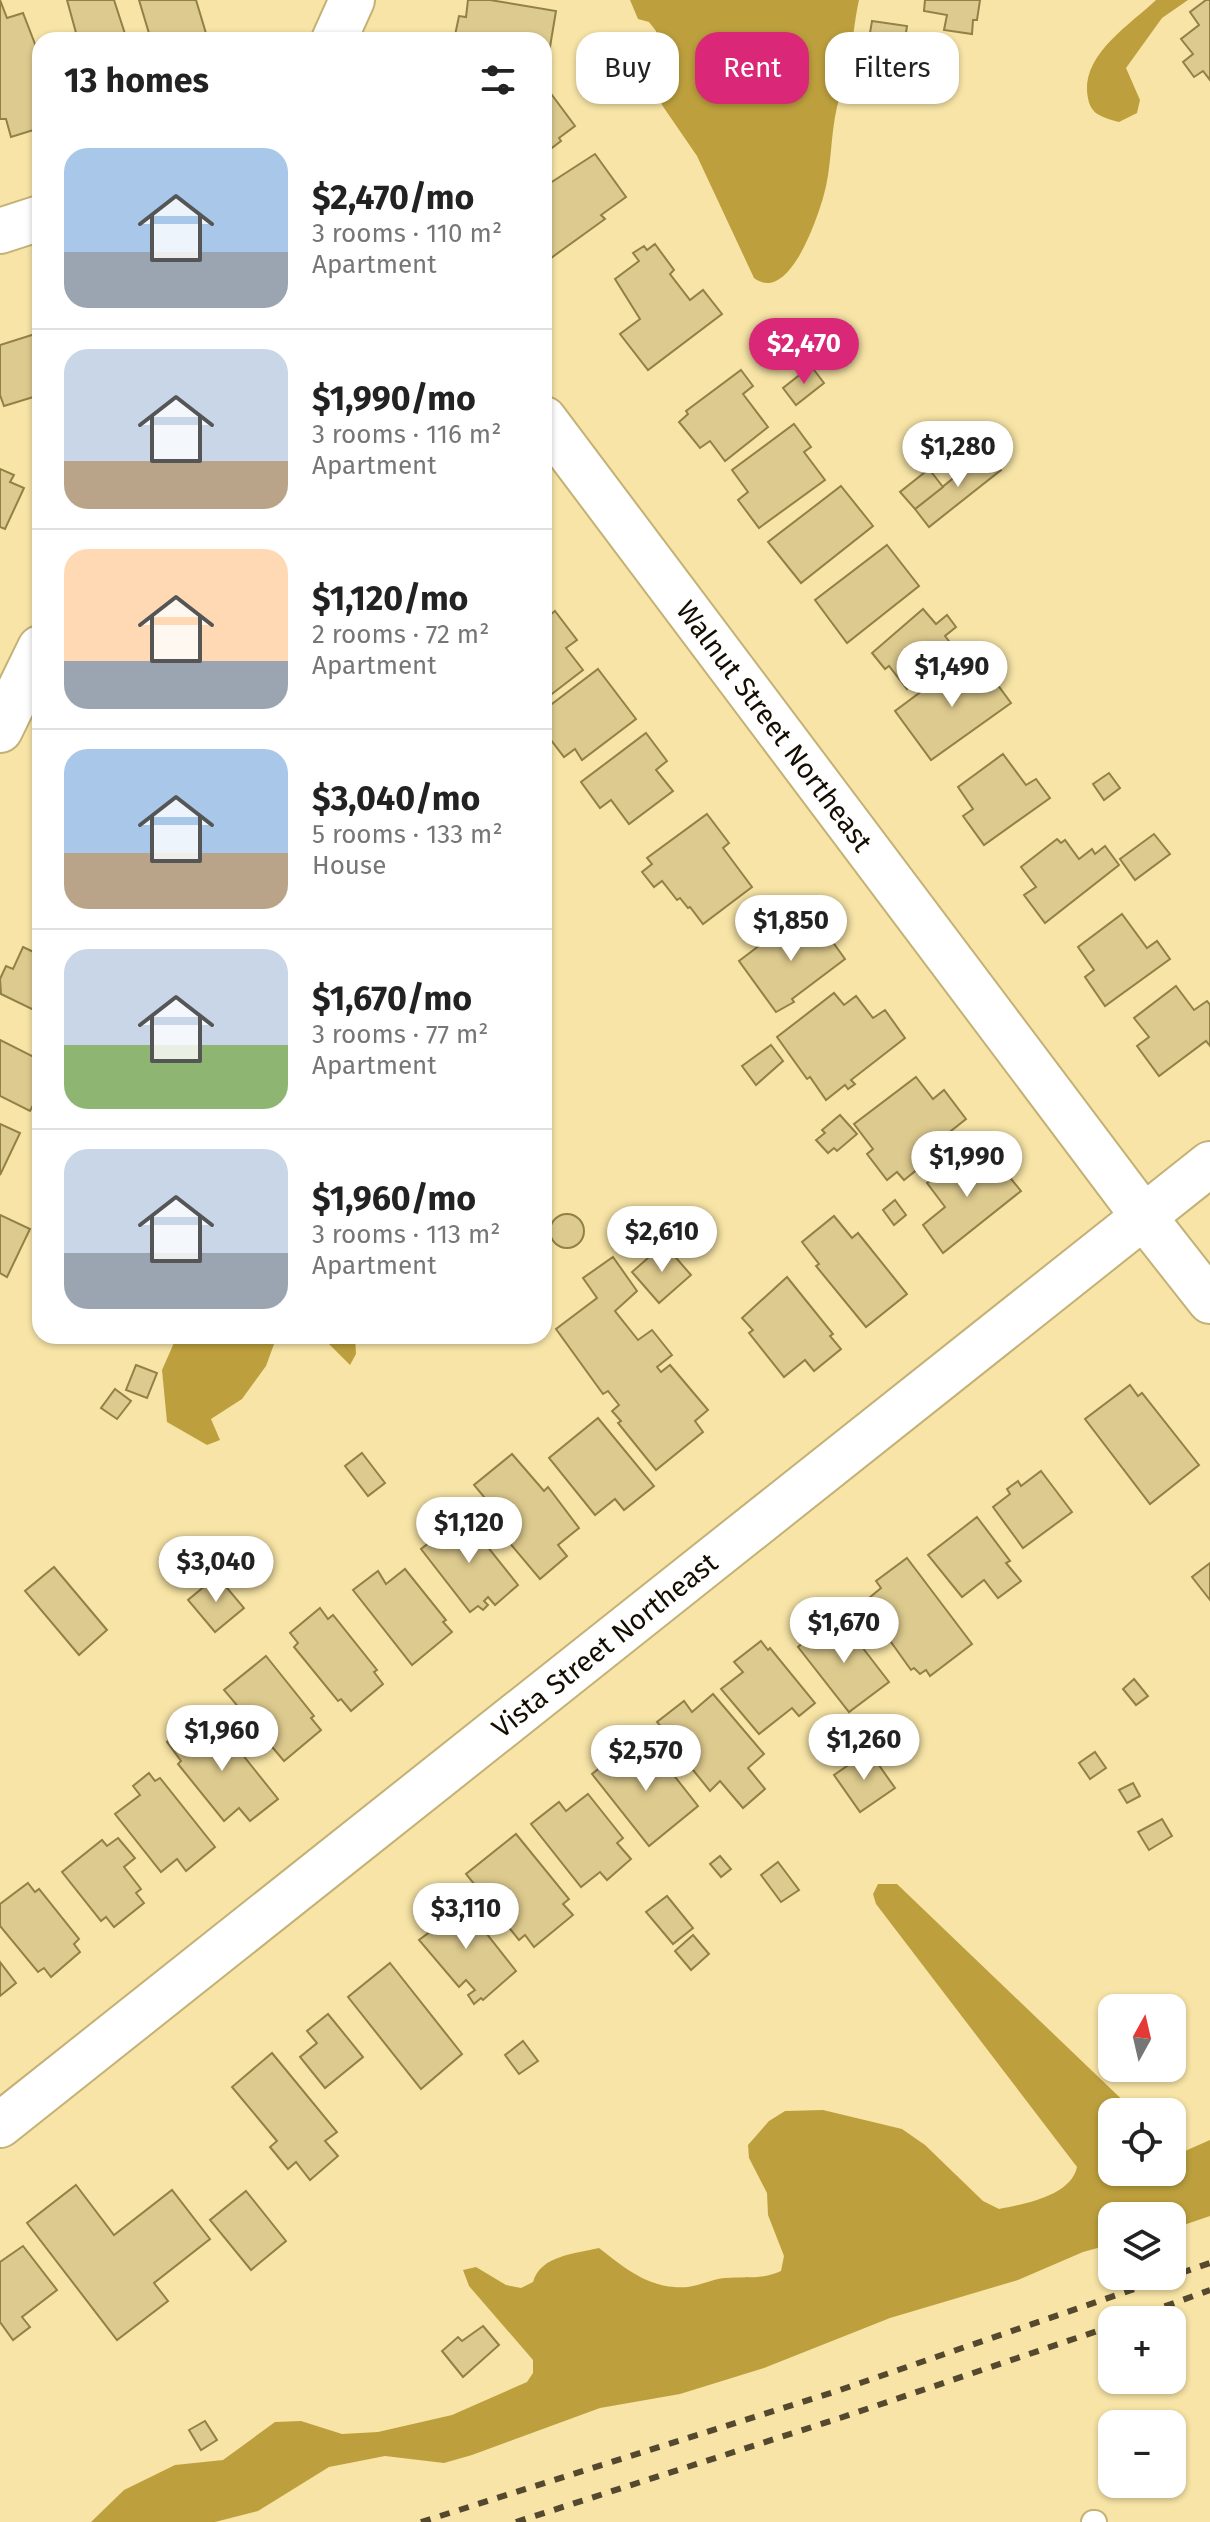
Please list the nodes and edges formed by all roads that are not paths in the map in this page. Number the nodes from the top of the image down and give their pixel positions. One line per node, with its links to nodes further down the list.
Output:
1 (352, 0): 2 (street)
2 (338, 32)
3 (32, 221): 4 (street)
4 (0, 231)
5 (552, 430): 9 (street, Walnut Street Northeast)
6 (32, 664): 7 (street)
7 (0, 730)
8 (1210, 1164): 9 (street, Vista Street Northeast)
9 (1144, 1217): 10 (street, Walnut Street Northeast); 11 (street, Vista Street Northeast)
10 (1210, 1301)
11 (0, 2125)

